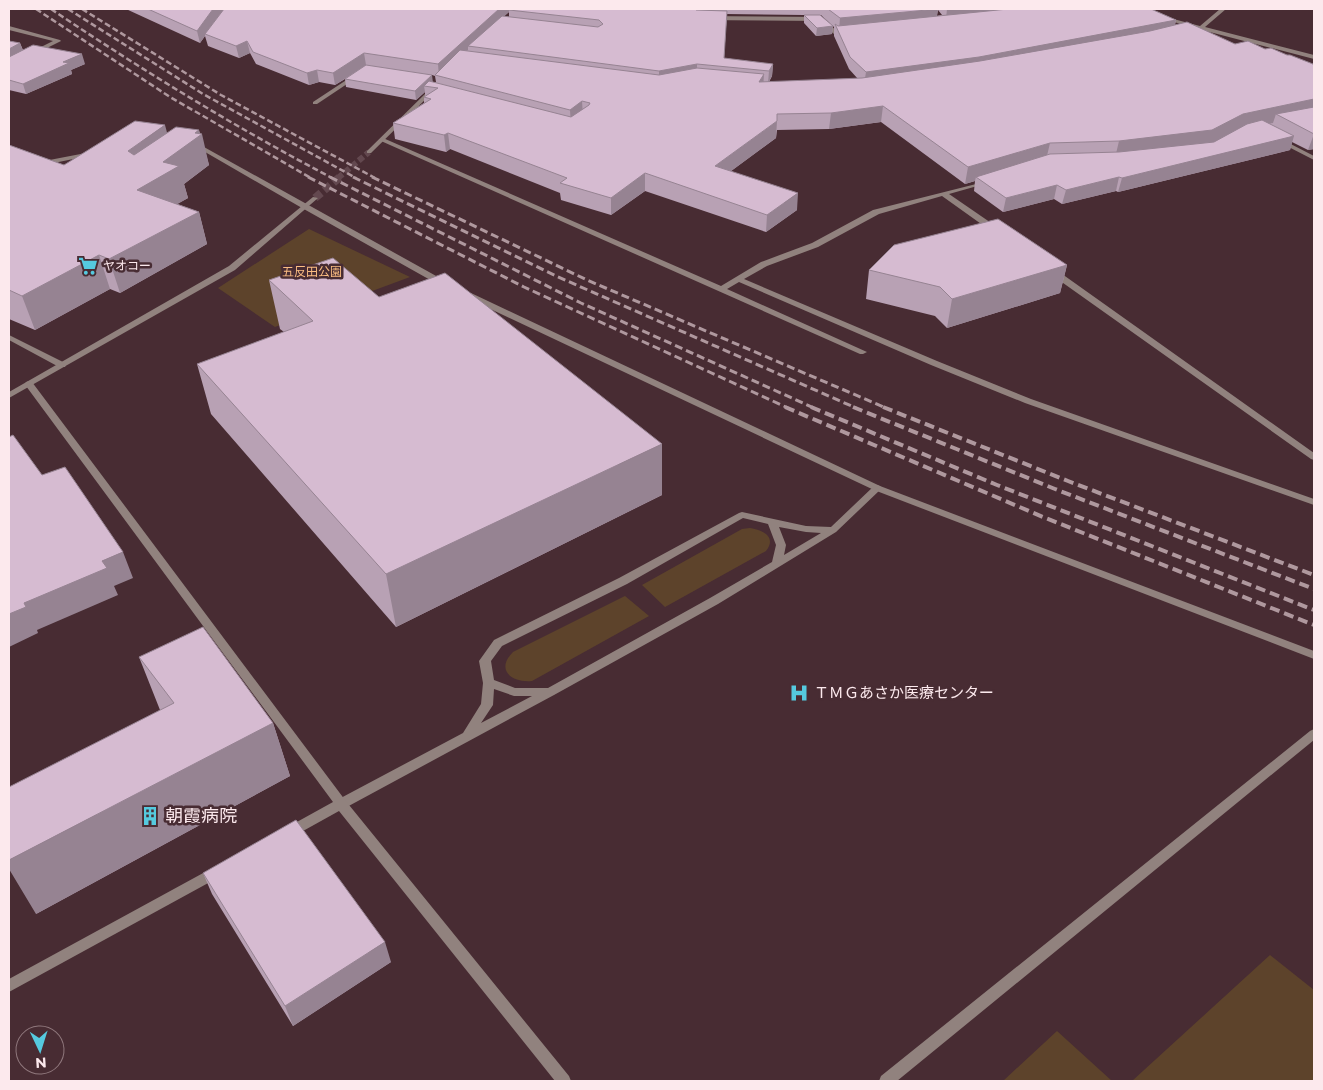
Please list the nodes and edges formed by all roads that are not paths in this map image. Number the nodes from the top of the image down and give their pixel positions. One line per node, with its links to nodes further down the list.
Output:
1 (700, 9): 6 (street)
2 (1223, 9): 5 (street)
3 (1154, 15): 5 (street)
4 (9, 28): 11 (street)
5 (1200, 28): 7 (street); 8 (street)
6 (856, 32)
7 (1182, 34)
8 (1291, 52): 9 (street); 10 (street)
9 (1314, 57)
10 (1296, 58)
11 (9, 65)
12 (359, 74): 16 (street)
13 (436, 87): 14 (street)
14 (430, 93): 15 (street); 19 (street)
15 (439, 95)
16 (315, 102)
17 (185, 138): 27 (street)
18 (1274, 138): 22 (street)
19 (383, 140): 20 (street); 32 (street)
20 (369, 152)
21 (97, 153): 23 (street)
22 (1314, 158)
23 (33, 166)
24 (991, 181): 25 (street)
25 (945, 195): 28 (street); 30 (street)
26 (315, 198): 27 (street)
27 (304, 207): 31 (street); 36 (street)
28 (1002, 235)
29 (1046, 267): 39 (street)
30 (738, 279): 32 (street); 41 (street)
31 (452, 287)
32 (720, 290): 35 (street)
33 (460, 291): 40 (street)
34 (9, 337): 36 (street)
35 (863, 352)
36 (62, 365): 37 (street)
37 (28, 384): 38 (street); 50 (street)
38 (9, 395)
39 (1314, 458)
40 (877, 488): 43 (street); 45 (street)
41 (1314, 502)
42 (772, 522): 43 (street); 44 (street); 46 (street)
43 (833, 530): 44 (street)
44 (777, 562): 47 (street)
45 (1314, 655)
46 (489, 683): 47 (street); 49 (street)
47 (550, 692): 49 (street)
48 (1314, 734): 55 (street)
49 (467, 736): 50 (street)
50 (341, 804): 51 (street); 54 (street)
51 (280, 838)
52 (227, 866): 53 (street)
53 (9, 986)
54 (564, 1081)
55 (886, 1081)

